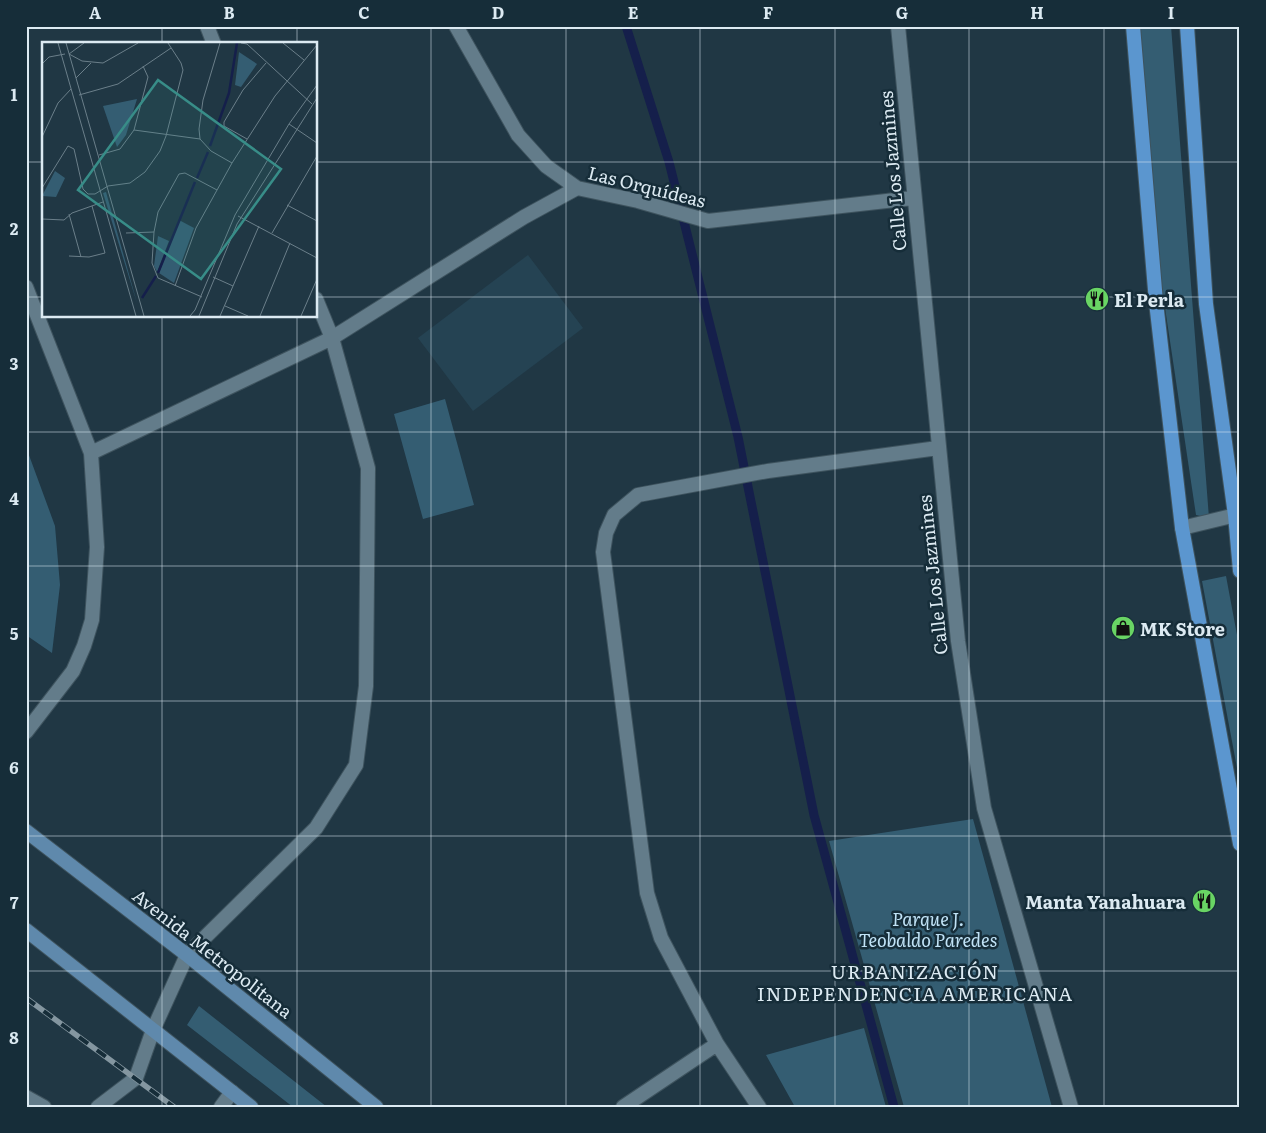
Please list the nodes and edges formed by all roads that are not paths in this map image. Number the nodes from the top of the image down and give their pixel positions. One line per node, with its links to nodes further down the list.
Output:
1 (207, 26): 6 (street)
2 (456, 26): 7 (street, Las Orquídeas)
3 (898, 26): 8 (street, Calle Los Jazmines)
4 (1133, 26): 15 (main road)
5 (1187, 26): 14 (main road)
6 (213, 42)
7 (576, 188): 8 (street, Las Orquídeas); 11 (street)
8 (913, 198): 12 (street, Calle Los Jazmines)
9 (26, 287): 13 (street)
10 (318, 304): 11 (street)
11 (332, 338): 13 (street); 21 (street)
12 (938, 448): 23 (street); 33 (street, Calle Los Jazmines)
13 (91, 454): 17 (street)
14 (1237, 515): 15 (street); 16 (main road)
15 (1182, 528): 19 (main road)
16 (1240, 571)
17 (26, 732)
18 (26, 831): 21 (main road, Avenida Metropolitana)
19 (1240, 844)
20 (26, 930): 22 (main road)
21 (187, 954): 22 (street); 30 (main road, Avenida Metropolitana)
22 (153, 1030): 24 (main road); 27 (street)
23 (717, 1044): 31 (street); 32 (street)
24 (232, 1092): 28 (street); 29 (main road)
25 (26, 1097): 26 (street)
26 (44, 1107)
27 (98, 1107)
28 (220, 1107)
29 (251, 1107)
30 (376, 1107)
31 (623, 1107)
32 (759, 1107)
33 (1072, 1107)

